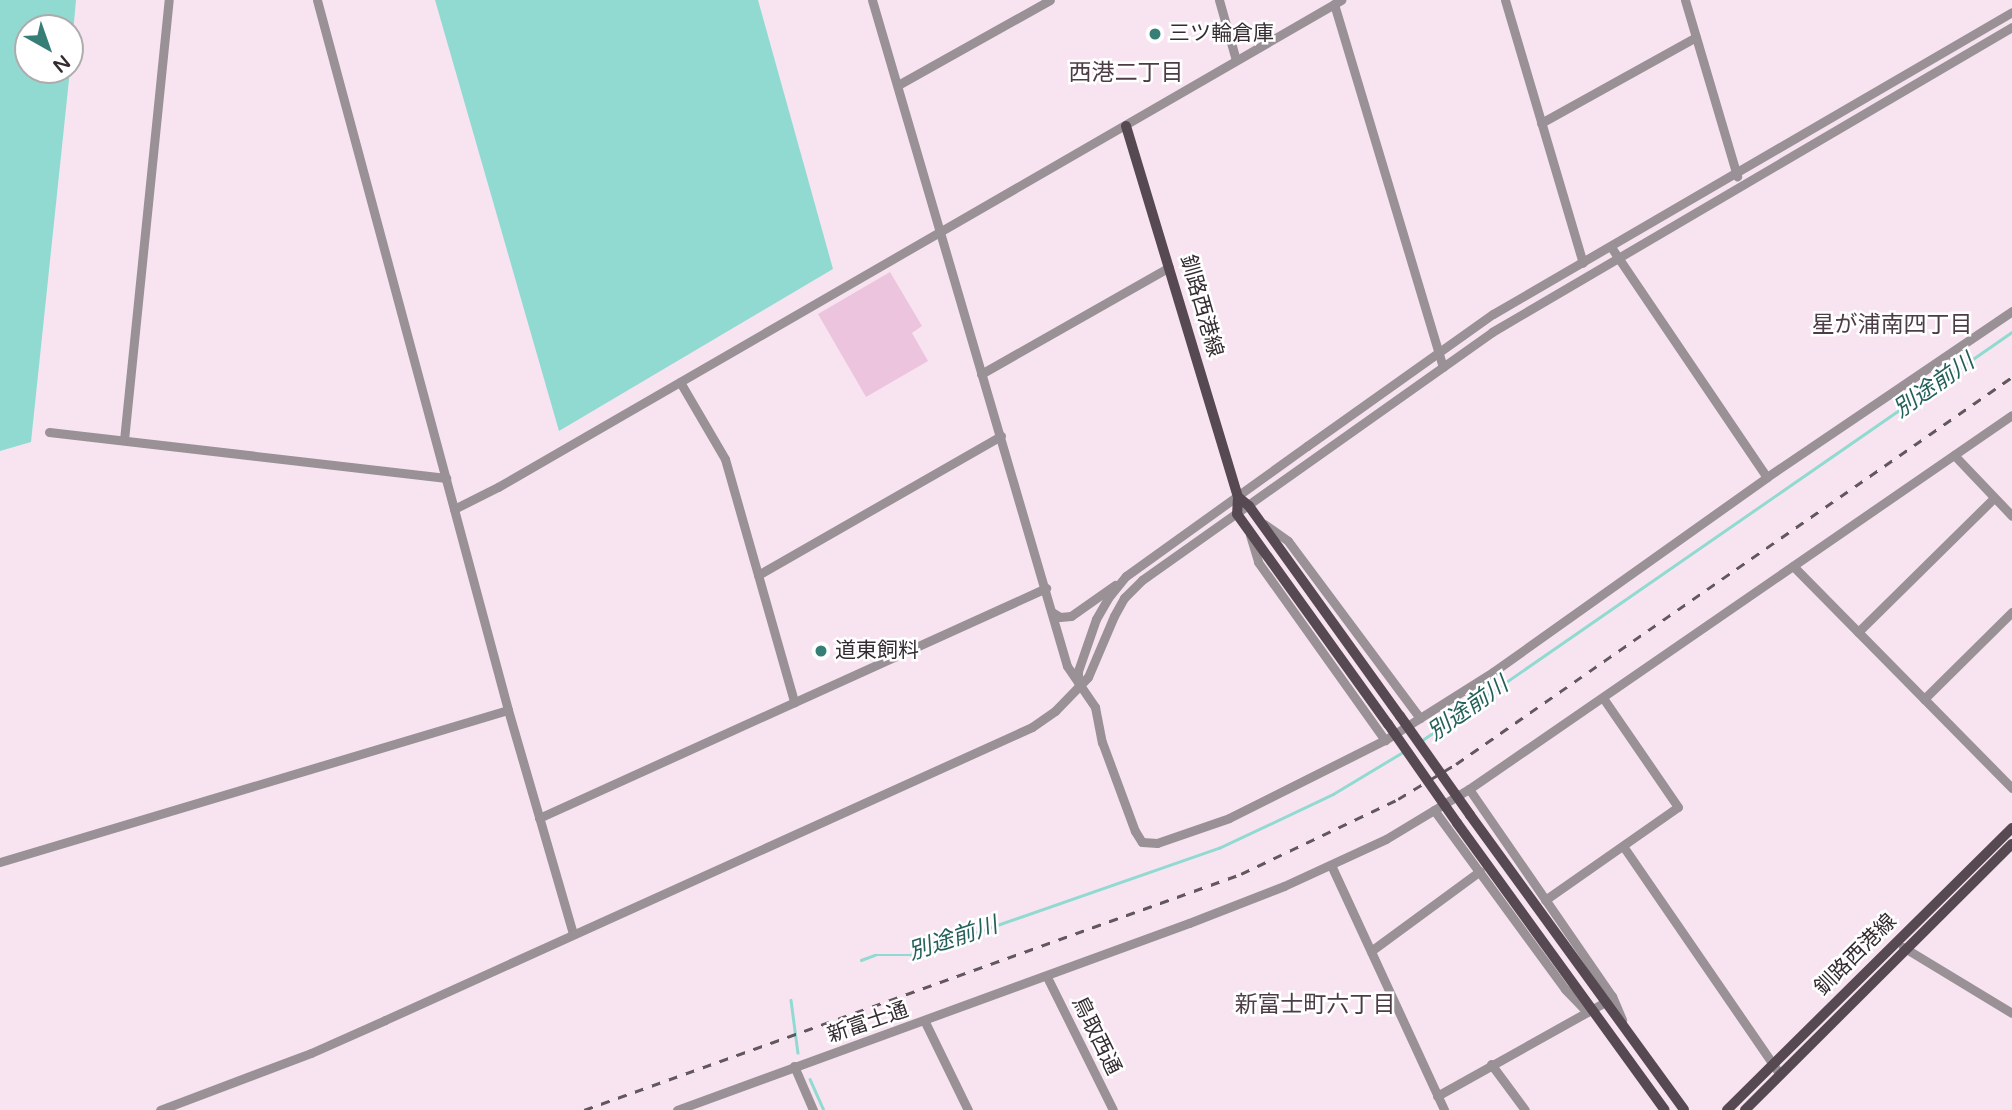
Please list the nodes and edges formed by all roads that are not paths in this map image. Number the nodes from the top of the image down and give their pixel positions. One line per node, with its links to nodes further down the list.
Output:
1 (169, 0): 31 (street)
2 (317, 0): 34 (street)
3 (872, 0): 13 (street)
4 (1050, 0): 13 (street)
5 (1219, 0): 12 (street)
6 (1505, 0): 14 (street)
7 (1685, 0): 11 (street)
8 (1338, 2): 12 (street); 24 (street)
9 (2012, 12): 16 (street)
10 (2012, 27): 17 (street)
11 (1696, 37): 14 (street); 16 (street)
12 (1236, 60): 15 (street)
13 (898, 85): 18 (street)
14 (1541, 123): 21 (street)
15 (1126, 125): 18 (street); 22 (main road, 釧路西港線)
16 (1736, 173): 17 (street); 19 (street)
17 (1741, 185): 20 (street)
18 (942, 230): 26 (street); 27 (street)
19 (1611, 247): 20 (street); 21 (street)
20 (1616, 259): 25 (street); 33 (street)
21 (1583, 262): 24 (street)
22 (1169, 267): 26 (street); 35 (main road, 釧路西港線)
23 (2012, 311): 33 (street)
24 (1439, 354): 25 (street); 35 (street)
25 (1443, 367): 37 (street)
26 (981, 374): 30 (street)
27 (680, 382): 38 (street); 44 (street)
28 (2012, 415): 32 (street, 新富士通)
29 (49, 432): 31 (street)
30 (1001, 436): 44 (street); 46 (street)
31 (124, 440): 34 (street)
32 (1954, 455): 36 (street); 43 (street, 新富士通)
33 (1767, 477): 55 (street)
34 (446, 478): 38 (street)
35 (1238, 497): 37 (main road); 39 (main road, 釧路西港線); 45 (street)
36 (1994, 498): 40 (street); 49 (street)
37 (1249, 506): 39 (street); 41 (main road)
38 (454, 509): 54 (street)
39 (1237, 514): 42 (main road); 50 (street)
40 (2012, 516)
41 (1261, 522): 55 (street); 72 (main road, bridge)
42 (1249, 530): 56 (street); 73 (main road, bridge)
43 (1793, 566): 49 (street); 51 (street, 新富士通)
44 (758, 575): 53 (street)
45 (1120, 583): 47 (street); 50 (street)
46 (1046, 587): 47 (street); 53 (street)
47 (1052, 612): 50 (street)
48 (2012, 612): 52 (street)
49 (1858, 632): 52 (street)
50 (1078, 684): 56 (street); 68 (street)
51 (1603, 698): 58 (street, 新富士通); 63 (street)
52 (1924, 699): 57 (street)
53 (794, 702): 60 (street)
54 (508, 710): 60 (street); 64 (street)
55 (1420, 718): 56 (street)
56 (1385, 740)
57 (2012, 788)
58 (1469, 789): 59 (street, 新富士通); 67 (street)
59 (1434, 810): 65 (street, 新富士通); 66 (street)
60 (539, 818): 68 (street)
61 (2012, 828): 69 (main road, 釧路西港線)
62 (2012, 844): 69 (main road, 釧路西港線)
63 (1623, 846): 67 (street); 79 (street)
64 (0, 862)
65 (1331, 865): 70 (street); 71 (street, 新富士通)
66 (1480, 871): 70 (street); 73 (street)
67 (1545, 901): 76 (street)
68 (573, 934): 81 (street)
69 (1901, 946): 74 (street); 79 (main road, 釧路西港線)
70 (1371, 951): 80 (street)
71 (1047, 977): 75 (street, 新富士通); 85 (street, 鳥取西通)
72 (1605, 1002): 73 (street); 76 (main road)
73 (1589, 1011): 77 (street); 88 (main road)
74 (2012, 1013)
75 (925, 1022): 78 (street, 新富士通); 84 (street)
76 (1627, 1034): 89 (main road)
77 (1491, 1064): 80 (street); 87 (street)
78 (794, 1066): 82 (street, 新富士通); 83 (street)
79 (1777, 1069): 90 (main road, 釧路西港線); 91 (main road, 釧路西港線)
80 (1437, 1096): 86 (street)
81 (160, 1110)
82 (677, 1110)
83 (814, 1110)
84 (968, 1110)
85 (1112, 1110)
86 (1444, 1110)
87 (1525, 1110)
88 (1665, 1110)
89 (1684, 1110)
90 (1727, 1110)
91 (1745, 1110)

